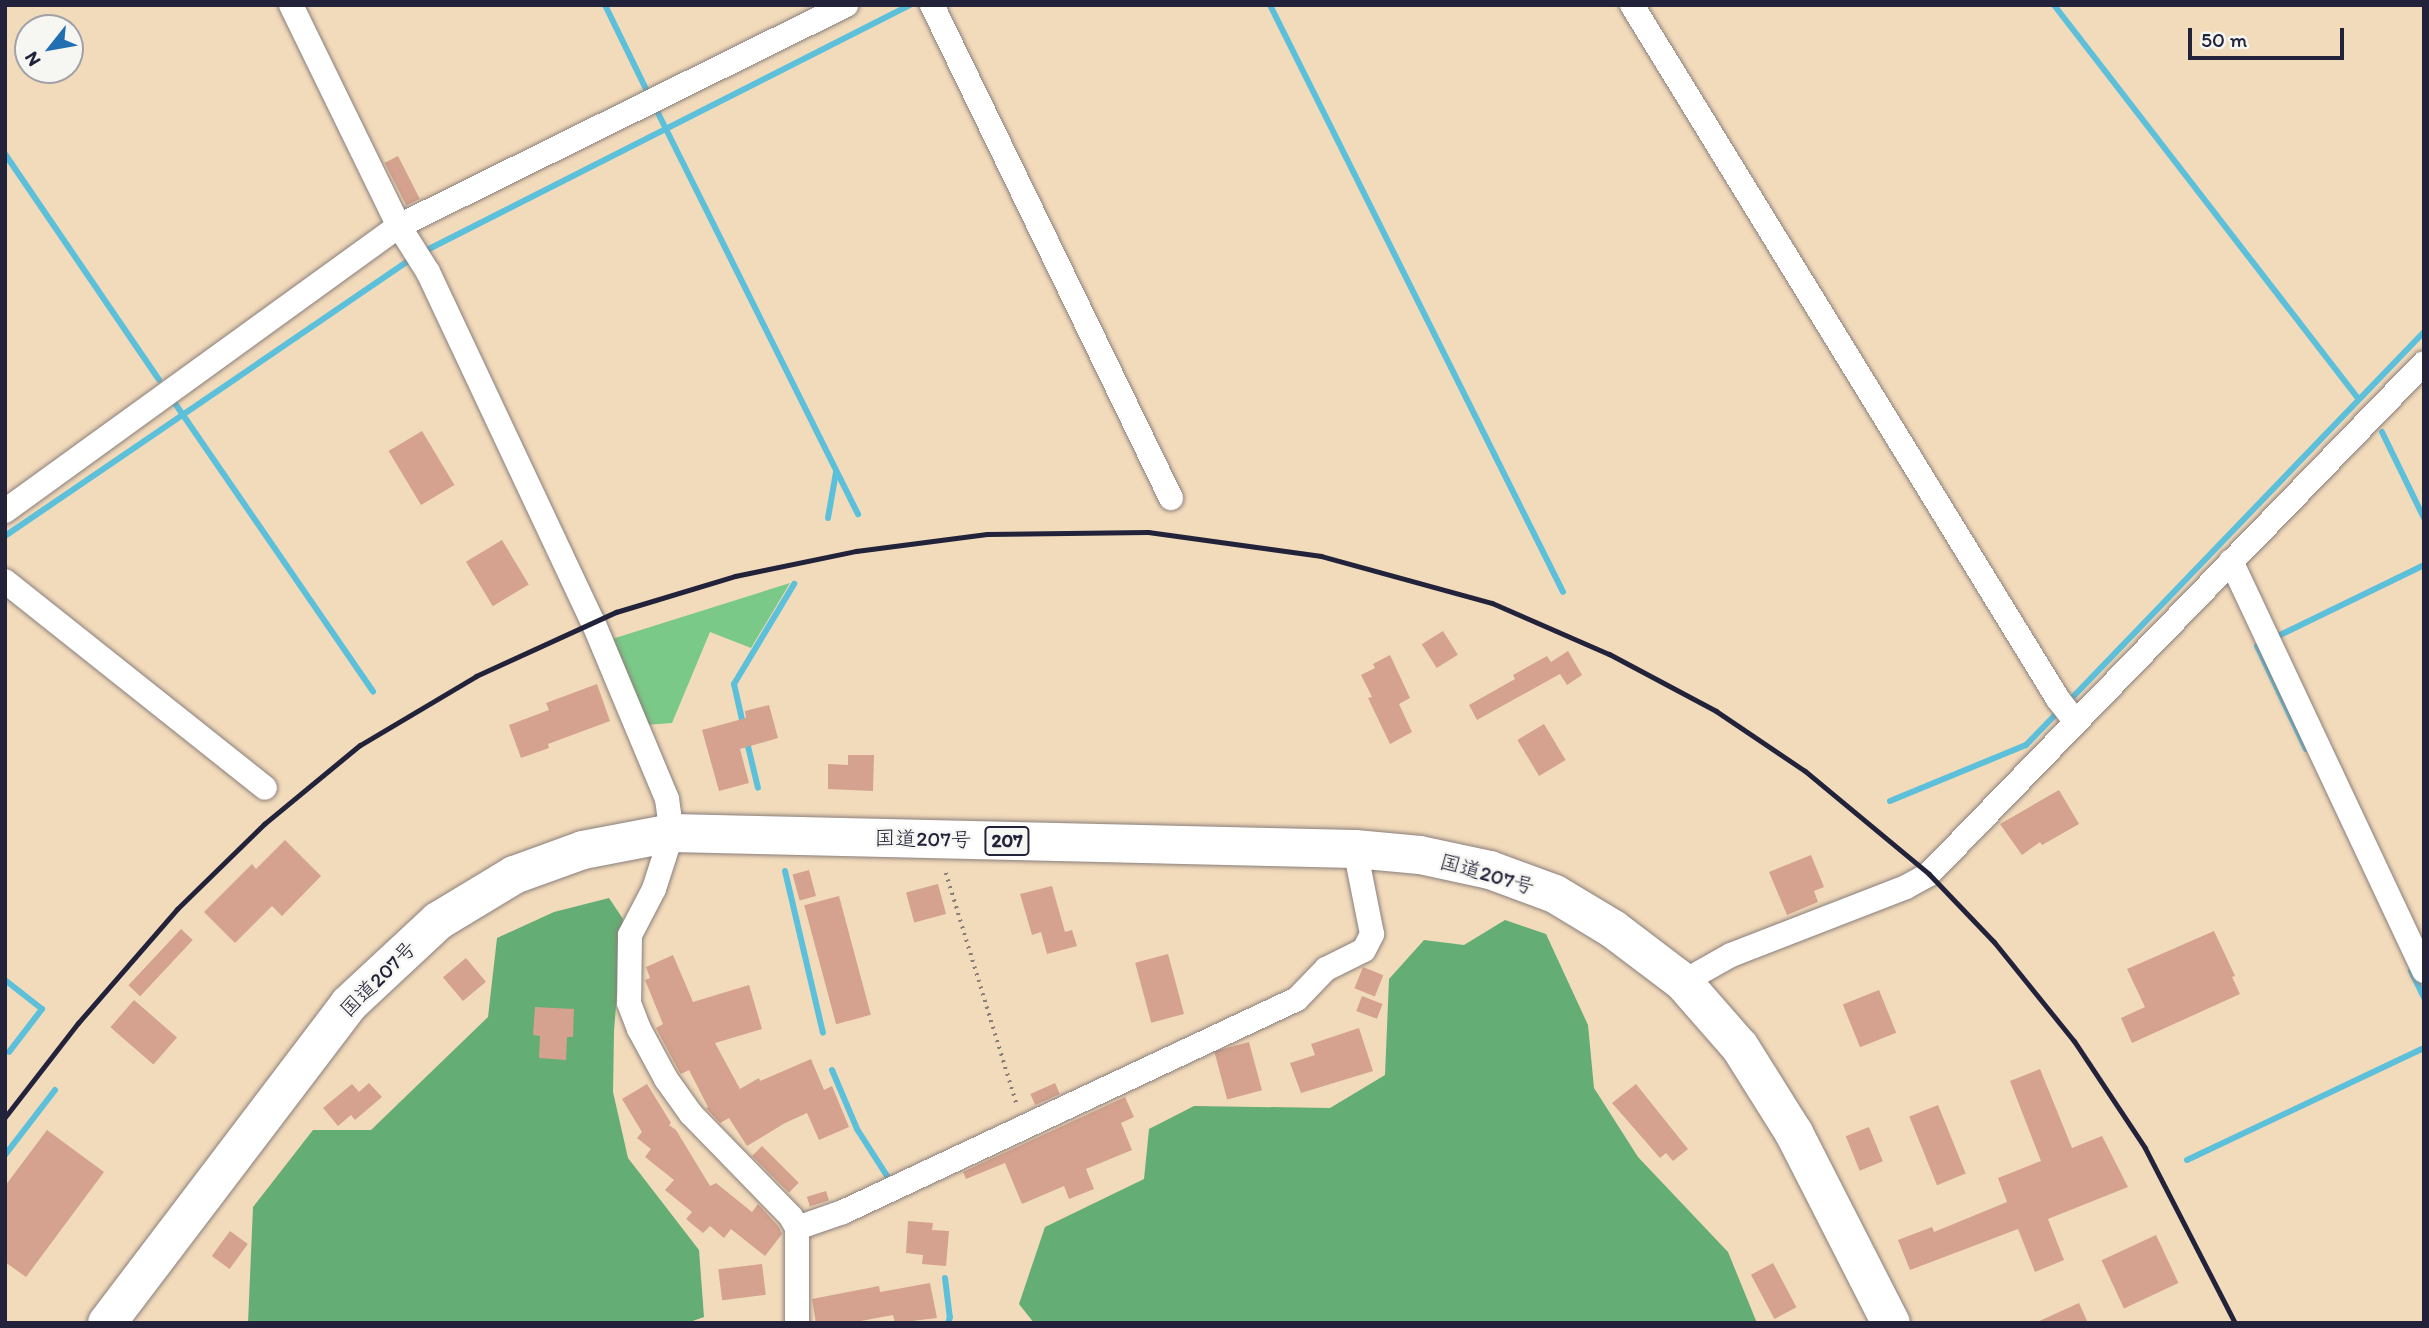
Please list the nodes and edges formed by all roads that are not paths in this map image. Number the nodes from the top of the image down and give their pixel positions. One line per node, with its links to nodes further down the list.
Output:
1 (291, 5): 5 (street)
2 (846, 5): 5 (street)
3 (1632, 5): 11 (street)
4 (932, 6): 7 (street)
5 (411, 245): 8 (street); 13 (street)
6 (2424, 363): 9 (street)
7 (1171, 498)
8 (5, 511)
9 (2231, 561): 11 (street); 15 (street)
10 (5, 581): 12 (street)
11 (2067, 710): 16 (street)
12 (265, 788)
13 (672, 833): 14 (highway, 国道207号 / 207); 17 (street); 18 (highway, 国道207号 / 207)
14 (1355, 849): 16 (highway, 国道207号 / 207); 17 (street)
15 (2424, 971)
16 (1683, 982): 20 (highway, 国道207号 / 207)
17 (797, 1228): 19 (street)
18 (107, 1323)
19 (797, 1323)
20 (1891, 1323)

